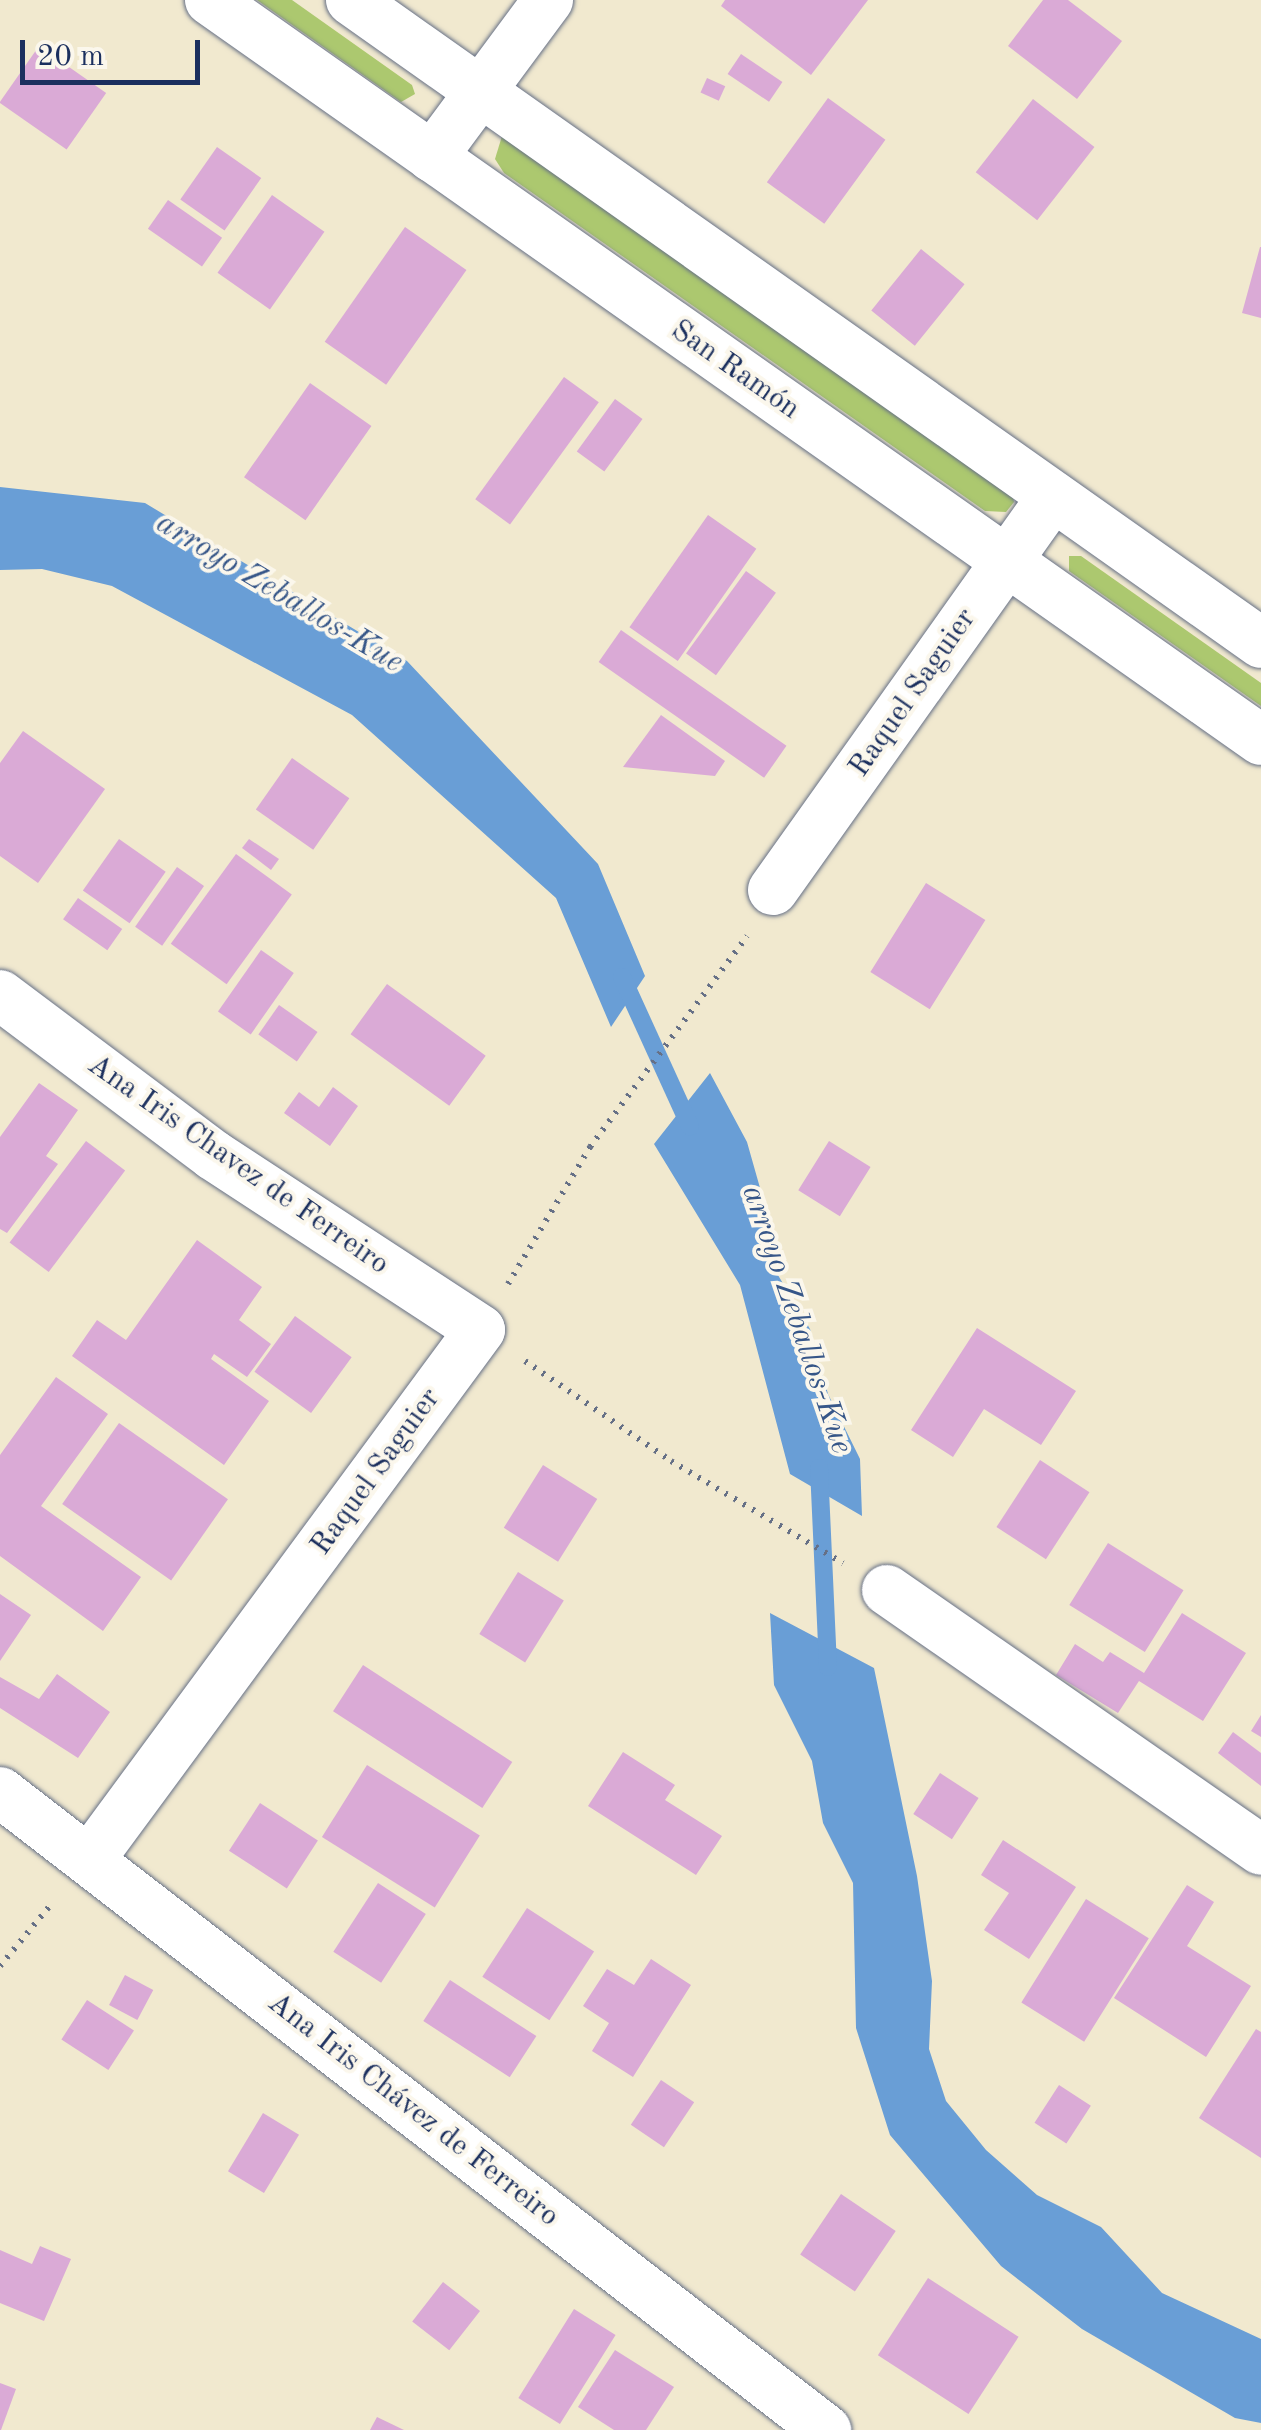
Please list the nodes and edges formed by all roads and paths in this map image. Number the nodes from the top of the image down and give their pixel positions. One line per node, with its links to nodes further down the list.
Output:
1 (210, 0): 5 (street, San Ramón)
2 (351, 0): 4 (street)
3 (548, 0): 4 (street)
4 (482, 91): 5 (street); 6 (street)
5 (432, 157): 7 (street, San Ramón)
6 (1053, 496): 7 (street, Raquel Saguier); 8 (street)
7 (1007, 561): 9 (street, San Ramón); 10 (street, Raquel Saguier)
8 (1261, 643)
9 (1261, 740)
10 (773, 890)
11 (732, 964): 13 (path)
12 (0, 995): 13 (street, Ana Iris Chavez de Ferreiro)
13 (480, 1330): 14 (path); 17 (street, Raquel Saguier)
14 (887, 1590): 16 (street)
15 (0, 1792): 17 (street, Ana Iris Chávez de Ferreiro)
16 (1261, 1850)
17 (90, 1859): 18 (path); 19 (street, Ana Iris Chávez de Ferreiro)
18 (0, 1966)
19 (826, 2430)

